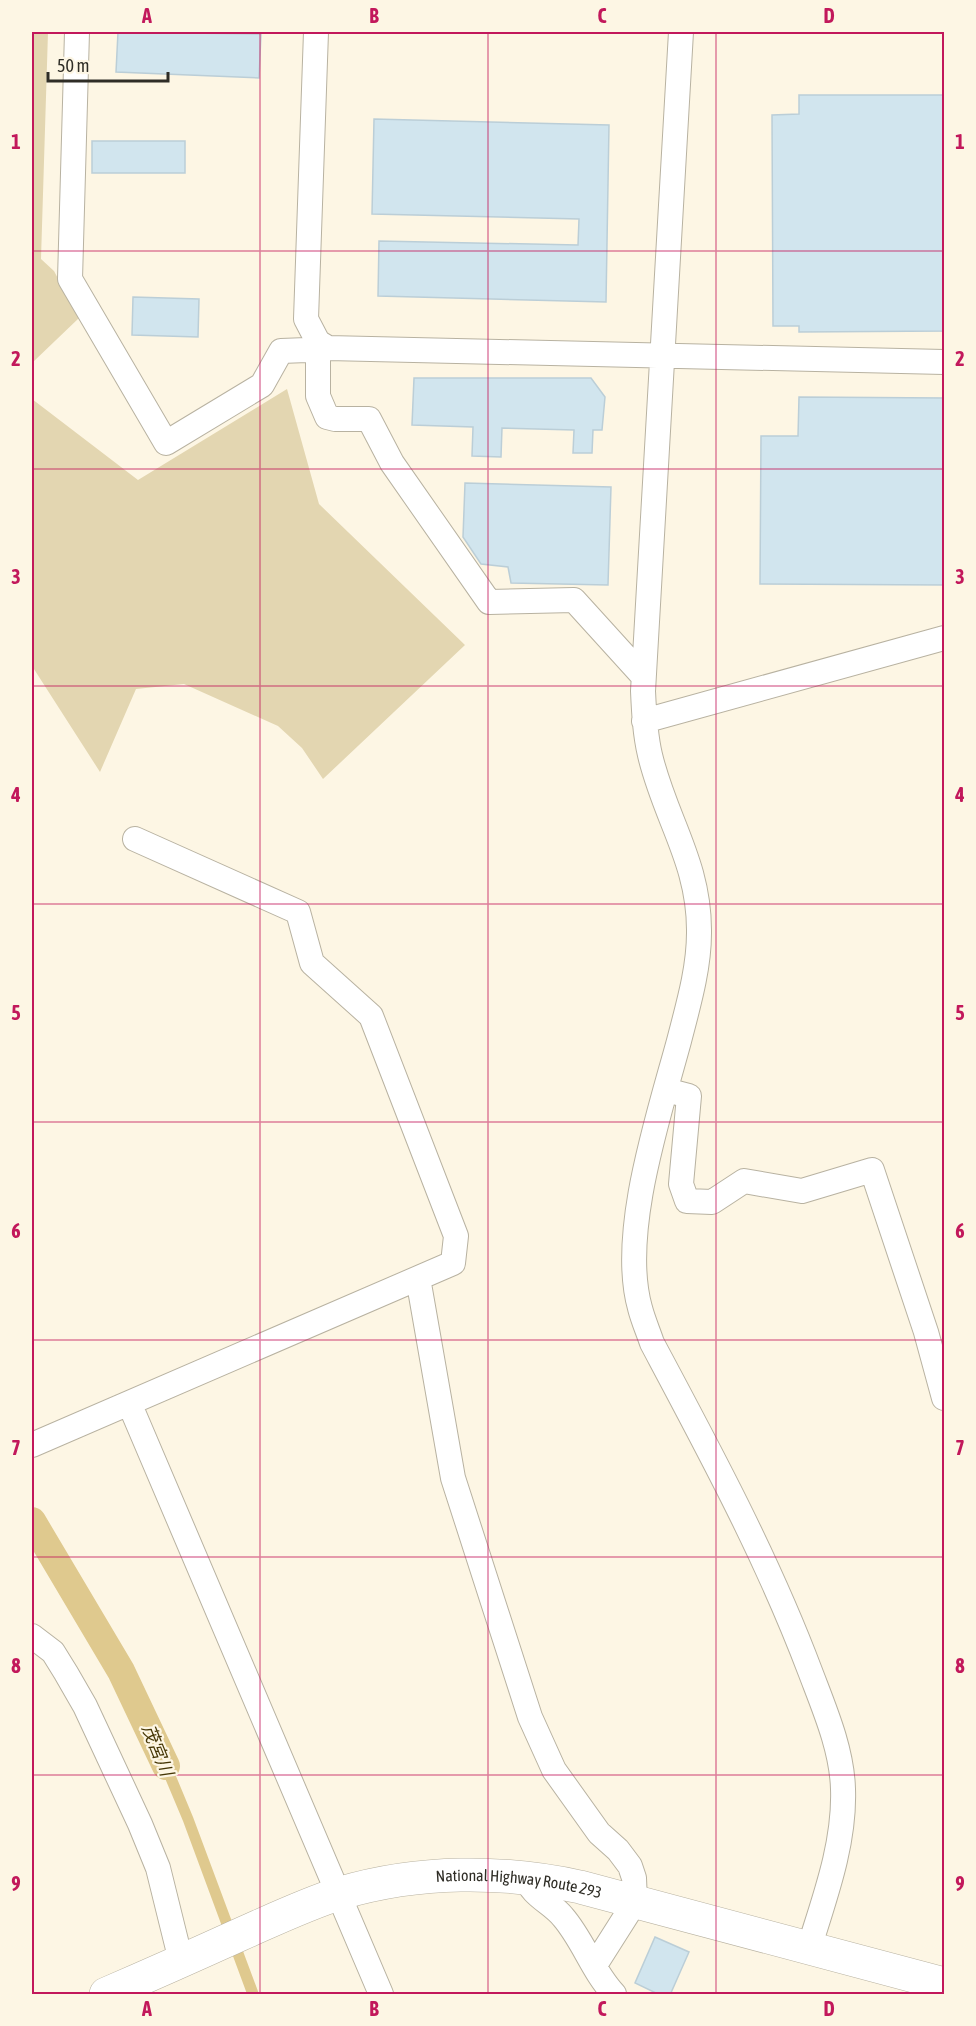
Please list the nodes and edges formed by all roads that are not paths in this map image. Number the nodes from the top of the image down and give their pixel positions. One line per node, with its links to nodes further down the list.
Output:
1 (77, 32): 4 (street)
2 (316, 32): 4 (street)
3 (681, 32): 5 (street)
4 (318, 342): 5 (street); 8 (street)
5 (663, 356): 6 (street); 8 (street)
6 (945, 362)
7 (943, 644): 9 (street)
8 (643, 676): 9 (street)
9 (644, 721): 11 (street)
10 (135, 839): 12 (street)
11 (666, 1090): 13 (street); 20 (street)
12 (418, 1278): 14 (street); 19 (street)
13 (945, 1398)
14 (129, 1405): 15 (street); 18 (street)
15 (32, 1445)
16 (32, 1636): 21 (street)
17 (538, 1879): 18 (highway, National Highway Route 293); 19 (highway, National Highway Route 293); 22 (street)
18 (340, 1893): 21 (highway, National Highway Route 293); 25 (street)
19 (635, 1902): 20 (highway, National Highway Route 293); 22 (street)
20 (809, 1948): 23 (highway, National Highway Route 293)
21 (189, 1958): 24 (highway, National Highway Route 293)
22 (595, 1965): 26 (street)
23 (945, 1984)
24 (106, 1995)
25 (381, 1995)
26 (614, 1995)

